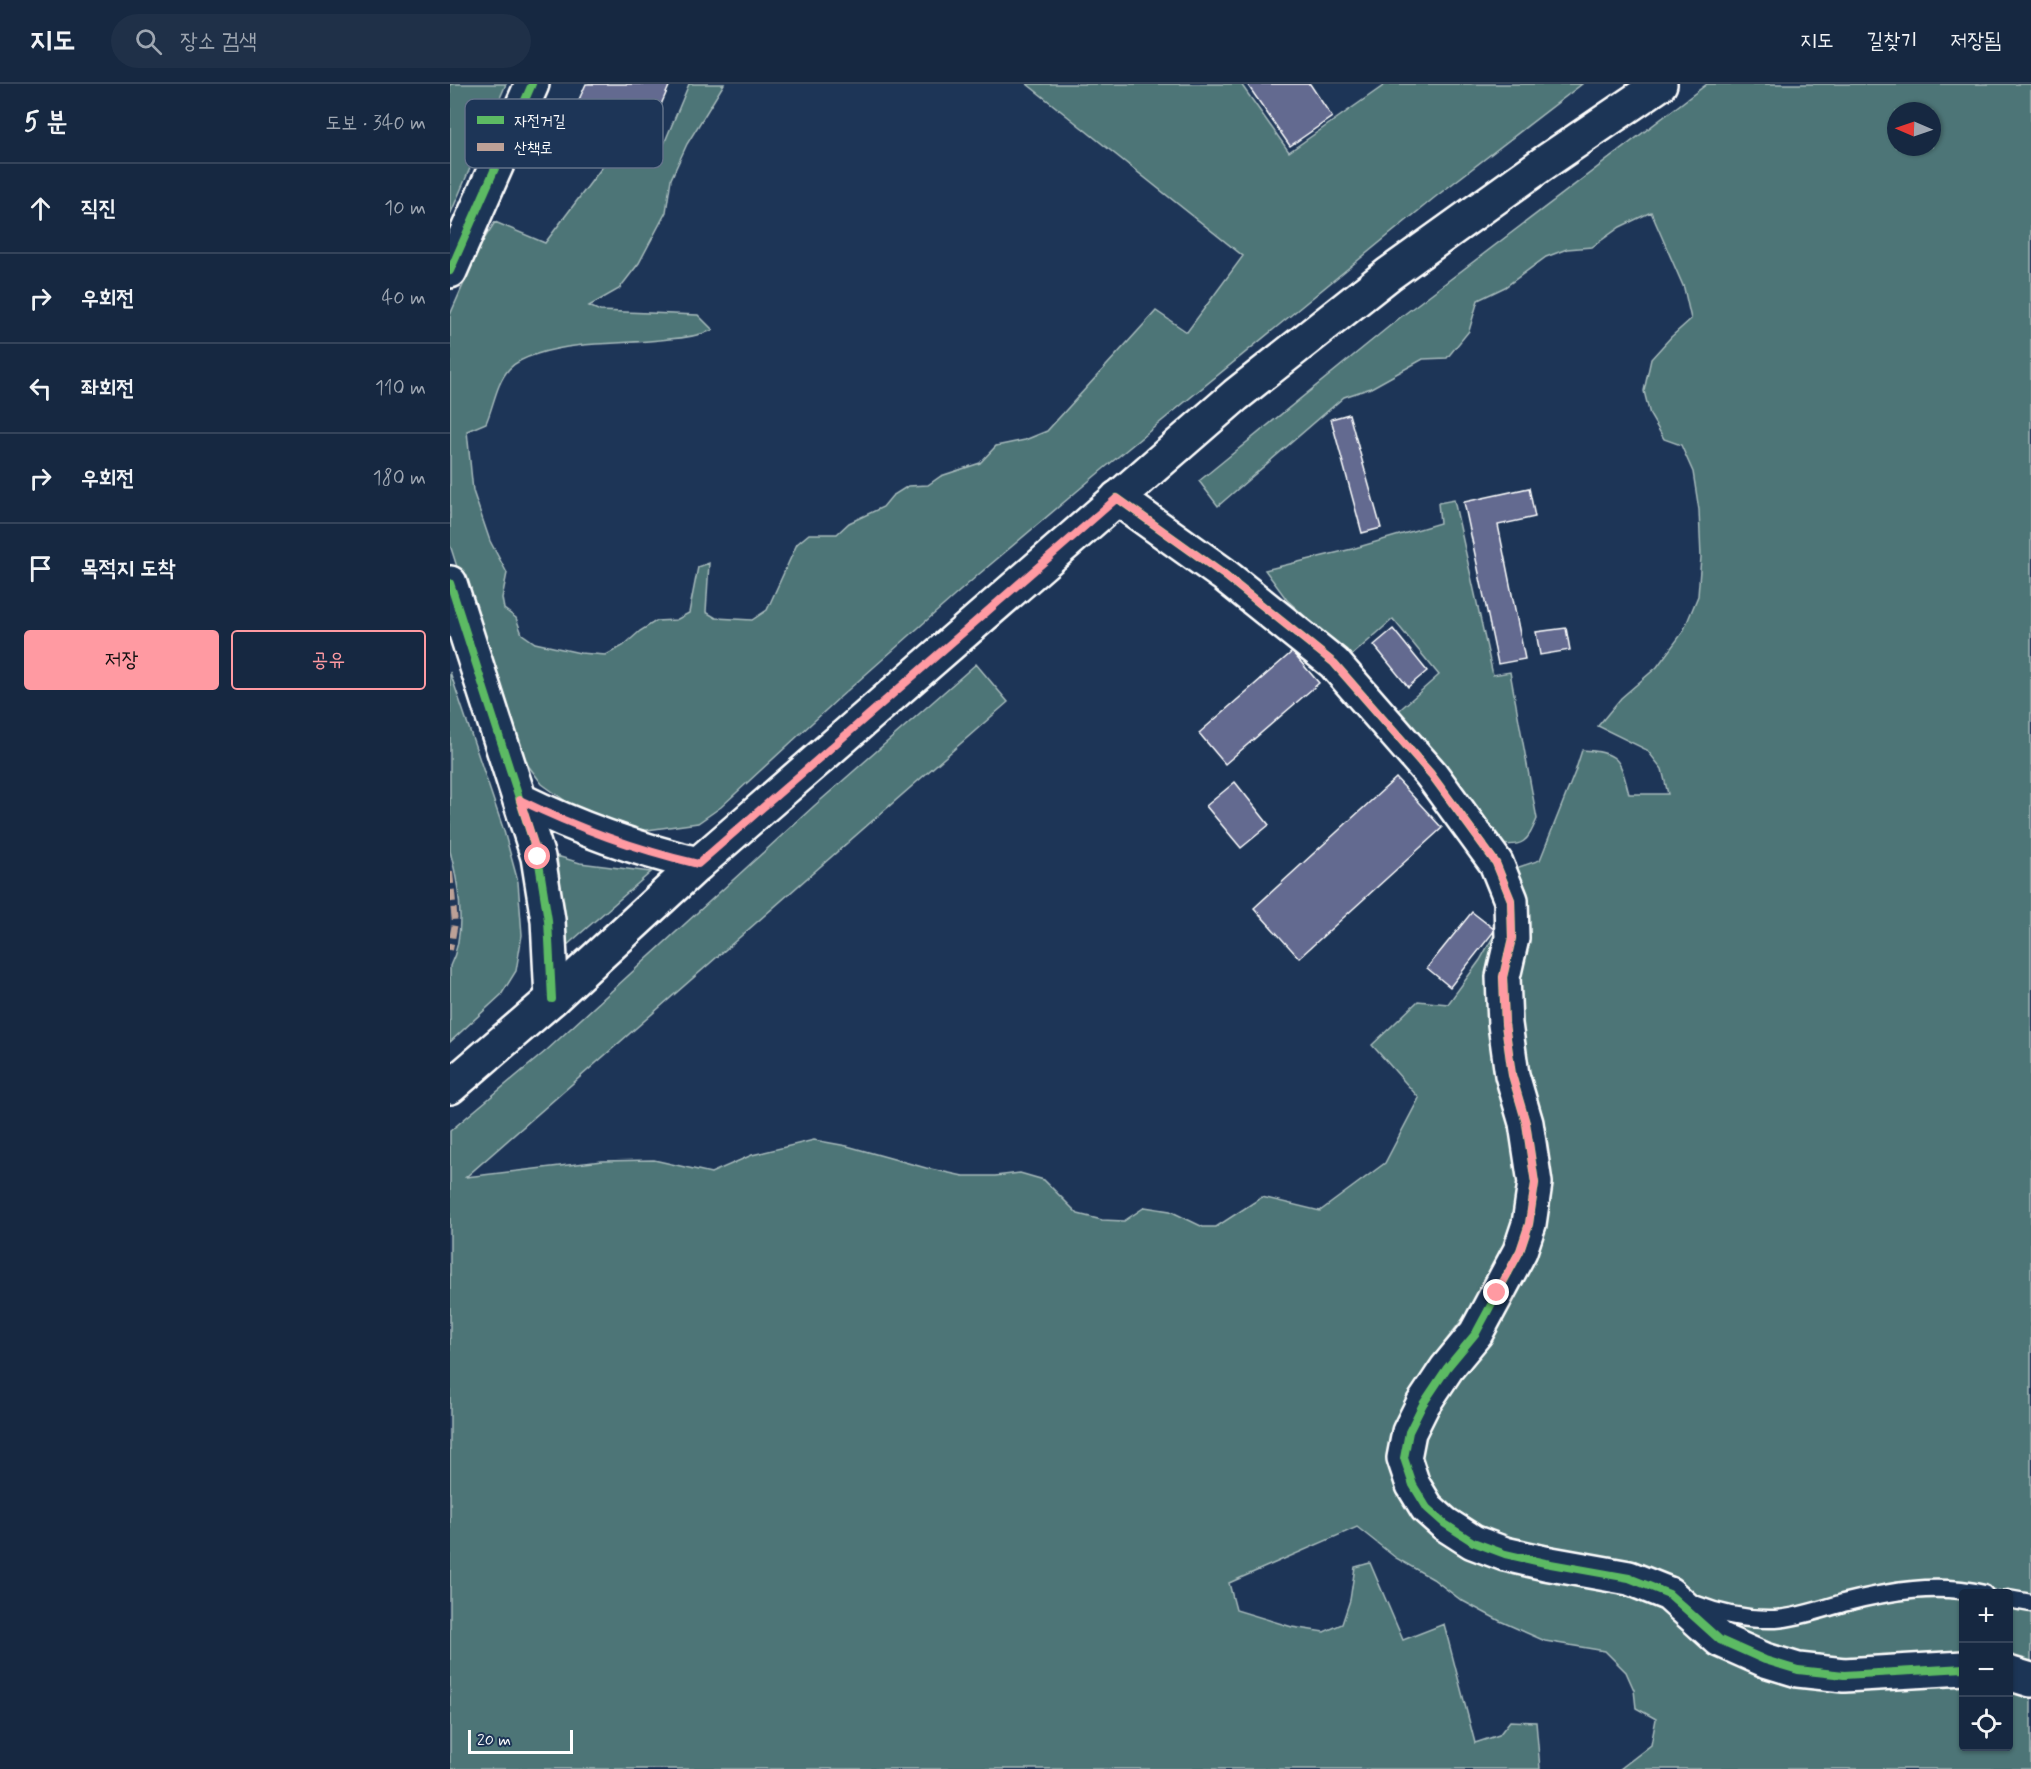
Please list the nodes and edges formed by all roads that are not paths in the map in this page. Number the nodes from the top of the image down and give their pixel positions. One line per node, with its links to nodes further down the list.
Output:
1 (532, 84): 3 (street)
2 (1660, 84): 6 (street)
3 (525, 99)
4 (495, 168): 5 (street)
5 (450, 271)
6 (1117, 498): 9 (street); 13 (street)
7 (450, 583): 8 (street)
8 (520, 800): 9 (street); 10 (street)
9 (698, 864): 10 (street)
10 (552, 999): 11 (street)
11 (450, 1087)
12 (1959, 1589): 13 (lane)
13 (1668, 1594): 16 (street)
14 (2013, 1600): 15 (lane)
15 (2031, 1603)
16 (1959, 1668)
17 (2013, 1675): 18 (street)
18 (2031, 1680)

